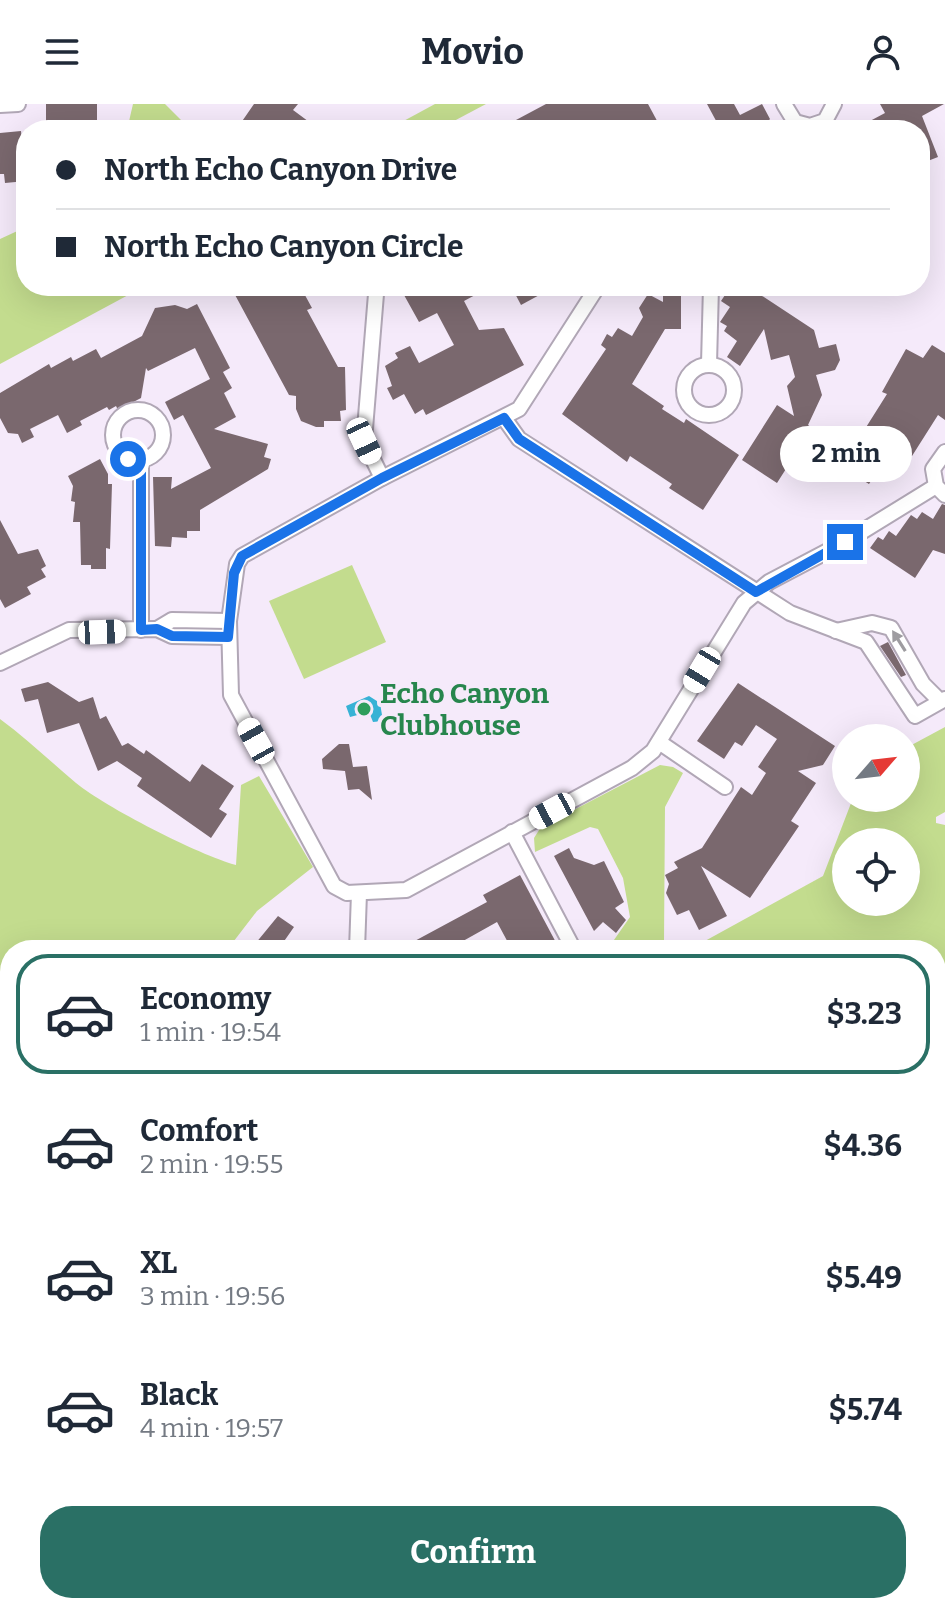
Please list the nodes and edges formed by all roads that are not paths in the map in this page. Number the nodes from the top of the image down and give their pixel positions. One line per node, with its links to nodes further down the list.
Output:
1 (18, 104): 2 (street)
2 (0, 105)
3 (376, 296): 10 (street)
4 (592, 296): 7 (street)
5 (711, 296): 6 (street)
6 (709, 364)
7 (504, 418): 10 (street); 12 (street)
8 (945, 452): 11 (street)
9 (141, 461): 15 (street)
10 (382, 478): 13 (street)
11 (940, 490): 12 (street)
12 (756, 592): 16 (street); 20 (street)
13 (229, 621): 14 (street); 17 (street)
14 (157, 629): 15 (street); 17 (street)
15 (141, 630): 18 (street)
16 (836, 631): 19 (street, one-way to 16); 19 (street)
17 (228, 637): 23 (street)
18 (0, 663)
19 (942, 700)
20 (659, 742): 21 (street); 22 (street)
21 (725, 787)
22 (512, 832): 23 (street); 25 (street)
23 (359, 893): 24 (street)
24 (357, 940)
25 (569, 940)

